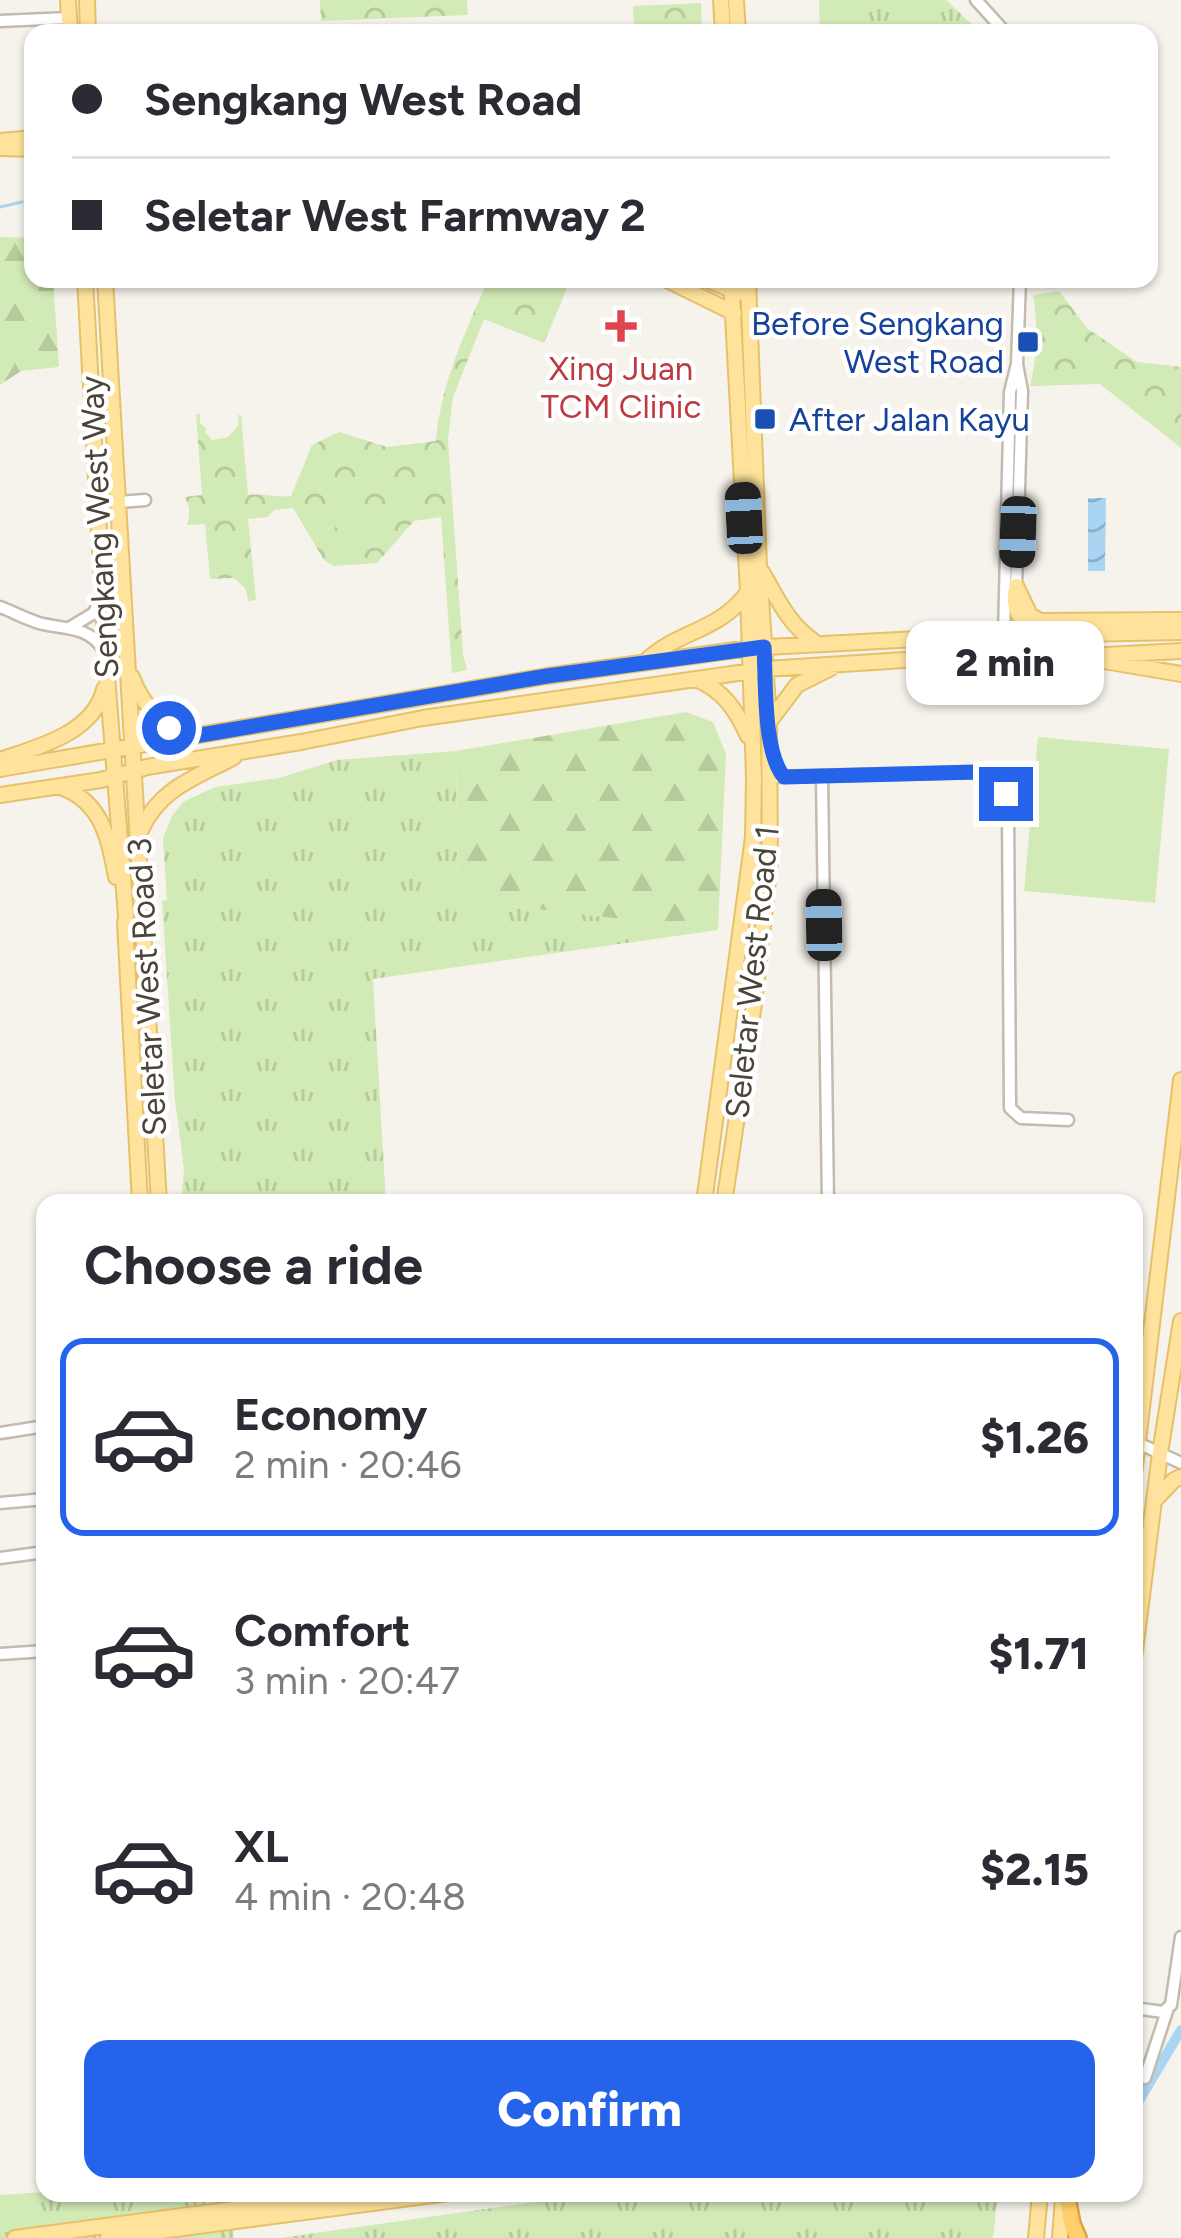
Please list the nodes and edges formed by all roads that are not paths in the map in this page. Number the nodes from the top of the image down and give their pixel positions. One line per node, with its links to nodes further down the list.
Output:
1 (976, 0): 4 (street)
2 (0, 21): 3 (street)
3 (52, 24)
4 (998, 24)
5 (85, 288): 20 (main road, Sengkang West Way)
6 (106, 288): 16 (main road, Sengkang West Way)
7 (683, 288): 13 (main road)
8 (731, 288): 13 (main road)
9 (736, 288): 12 (main road)
10 (748, 288): 12 (main road)
11 (1020, 288): 17 (street)
12 (748, 296): 14 (main road)
13 (731, 312): 14 (main road); 21 (main road)
14 (750, 321): 18 (main road)
15 (145, 500): 16 (street)
16 (119, 502): 35 (main road, Sengkang West Way)
17 (1013, 532): 19 (street); 28 (street)
18 (759, 567): 29 (main road); 30 (main road)
19 (1016, 586): 23 (main road); 27 (main road)
20 (102, 590): 24 (street); 32 (main road, Sengkang West Way)
21 (748, 592): 30 (main road); 36 (main road)
22 (0, 607): 24 (street)
23 (1181, 621): 25 (main road)
24 (69, 628): 32 (street)
25 (1161, 632): 26 (main road); 27 (main road)
26 (1181, 632)
27 (1036, 634): 28 (main road)
28 (1004, 635): 29 (main road); 33 (street)
29 (816, 643): 30 (main road)
30 (757, 648): 36 (main road); 38 (main road)
31 (1181, 651): 34 (main road)
32 (106, 654): 40 (main road, Sengkang West Way)
33 (1038, 656): 34 (main road); 37 (main road)
34 (1088, 656): 39 (main road)
35 (127, 661): 43 (main road); 45 (main road, Sengkang West Way)
36 (644, 662): 43 (main road)
37 (838, 664): 38 (main road); 42 (main road)
38 (758, 670): 41 (main road); 42 (main road, Seletar West Road 1); 44 (main road, Seletar West Road 1)
39 (1181, 674)
40 (107, 676): 46 (main road, Sengkang West Way); 48 (main road)
41 (695, 679): 44 (main road); 47 (main road)
42 (769, 722): 44 (main road, Seletar West Road 1)
43 (189, 737): 45 (main road)
44 (761, 745): 51 (main road, Seletar West Road 1); 62 (main road, Seletar West Road 1)
45 (131, 747): 46 (main road); 49 (main road, Sengkang West Way)
46 (114, 750): 48 (main road); 50 (main road, Sengkang West Way)
47 (244, 752): 49 (main road); 55 (main road)
48 (0, 765)
49 (133, 771): 50 (main road); 55 (main road, Seletar West Road 3)
50 (116, 776): 53 (main road); 56 (main road, Seletar West Road 3)
51 (777, 777): 52 (street); 63 (main road, Seletar West Road 1)
52 (822, 777): 58 (street); 64 (street)
53 (58, 787): 54 (main road); 56 (main road, Seletar West Road 3)
54 (0, 795)
55 (138, 835): 61 (main road, Seletar West Road 3)
56 (127, 929): 60 (main road, Seletar West Road 3)
57 (1181, 1080): 59 (main road)
58 (1068, 1120)
59 (1179, 1122): 66 (main road)
60 (140, 1194)
61 (158, 1194)
62 (705, 1194)
63 (725, 1194)
64 (828, 1194)
65 (1181, 1321): 70 (main road)
66 (1143, 1404)
67 (36, 1427): 68 (street)
68 (0, 1433)
69 (1143, 1445): 70 (street)
70 (1160, 1453): 71 (street); 74 (main road)
71 (1181, 1463)
72 (1181, 1478): 74 (main road)
73 (36, 1500): 75 (street)
74 (1154, 1502): 78 (main road)
75 (0, 1503)
76 (36, 1553): 77 (street)
77 (0, 1558)
78 (1143, 1588)
79 (36, 1652): 80 (street)
80 (0, 1654)
81 (1181, 1937): 83 (street)
82 (1143, 2009): 83 (street)
83 (1167, 2011): 84 (street)
84 (1145, 2078)
85 (286, 2202): 90 (main road)
86 (380, 2202): 91 (main road)
87 (1039, 2202): 92 (main road)
88 (1064, 2202): 93 (main road)
89 (1068, 2202): 94 (highway)
90 (15, 2238)
91 (108, 2238)
92 (1036, 2238)
93 (1060, 2238)
94 (1078, 2238)

